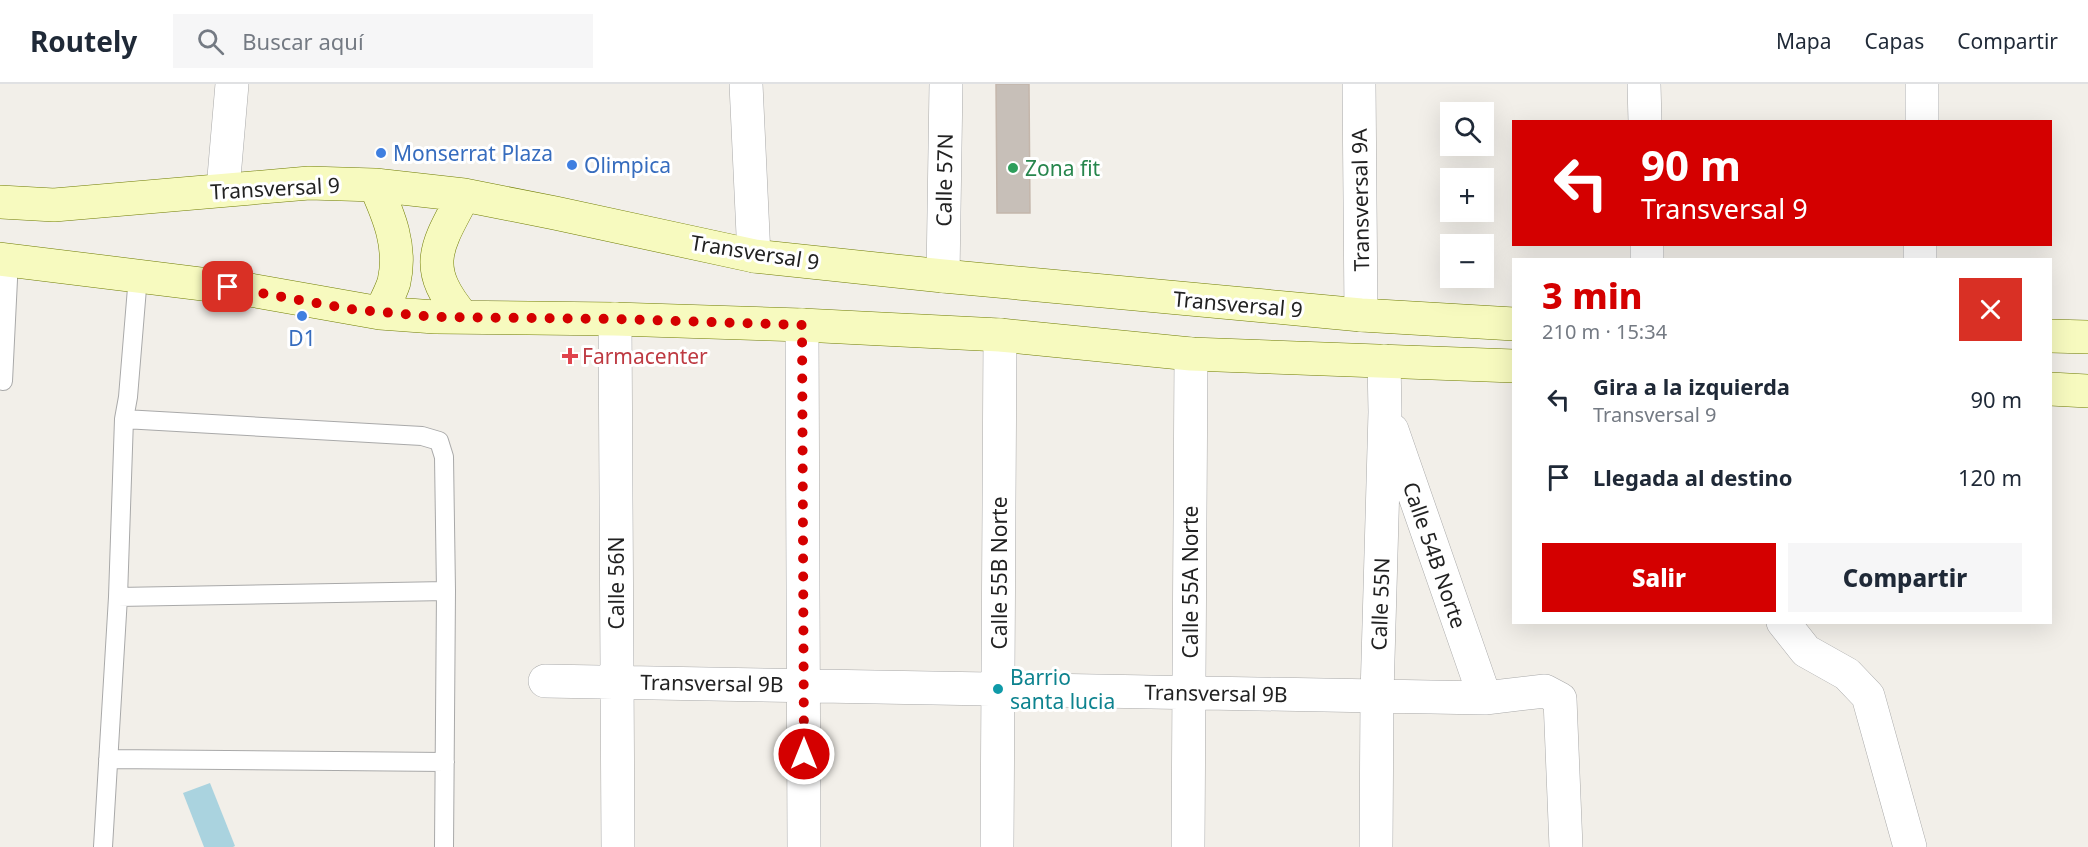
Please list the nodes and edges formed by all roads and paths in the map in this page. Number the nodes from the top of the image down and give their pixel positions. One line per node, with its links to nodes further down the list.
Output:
1 (232, 84): 10 (street)
2 (746, 84): 13 (street)
3 (946, 84): 16 (street, Calle 57N)
4 (1359, 84): 18 (street, Transversal 9A)
5 (1644, 84): 7 (street)
6 (1922, 84): 8 (street)
7 (1645, 120)
8 (1922, 120)
9 (375, 185): 10 (main road, Transversal 9); 11 (main road, Transversal 9); 17 (main road)
10 (223, 189): 12 (main road, Transversal 9)
11 (464, 195): 13 (main road, Transversal 9); 19 (main road)
12 (0, 202)
13 (754, 256): 16 (main road, Transversal 9)
14 (5, 259): 15 (main road); 29 (lane)
15 (138, 276): 17 (main road); 33 (lane)
16 (943, 276): 18 (main road, Transversal 9)
17 (380, 313): 19 (main road)
18 (1361, 315): 21 (main road, Transversal 9)
19 (463, 317): 20 (main road)
20 (615, 319): 22 (main road); 38 (street, Calle 56N)
21 (1512, 324)
22 (802, 325): 23 (main road); 39 (street)
23 (1000, 335): 26 (main road); 40 (street, Calle 55B Norte)
24 (2052, 336): 25 (main road)
25 (2088, 337)
26 (1191, 354): 27 (main road); 41 (street, Calle 55A Norte)
27 (1384, 361): 28 (main road); 32 (street, Calle 55N)
28 (1512, 366)
29 (3, 381)
30 (2052, 389): 31 (main road)
31 (2088, 391)
32 (1385, 412): 42 (street, Calle 55N); 43 (street, Calle 54B Norte)
33 (124, 419): 34 (lane); 35 (lane)
34 (446, 591): 35 (lane); 45 (lane)
35 (118, 597): 44 (lane)
36 (1784, 624): 54 (street)
37 (545, 681): 38 (street, Transversal 9B)
38 (617, 682): 39 (street, Transversal 9B); 48 (street, Calle 56N)
39 (804, 685): 40 (street, Transversal 9B); 49 (street)
40 (998, 689): 41 (street, Transversal 9B); 50 (street, Calle 55B Norte)
41 (1189, 692): 42 (street, Transversal 9B); 51 (street, Calle 55A Norte)
42 (1377, 695): 43 (street, Transversal 9B); 52 (street, Calle 55N)
43 (1485, 698): 53 (street, Transversal 9B)
44 (108, 759): 45 (lane); 46 (lane)
45 (445, 762): 47 (lane)
46 (103, 847)
47 (444, 847)
48 (618, 847)
49 (804, 847)
50 (997, 847)
51 (1188, 847)
52 (1376, 847)
53 (1566, 847)
54 (1910, 847)

